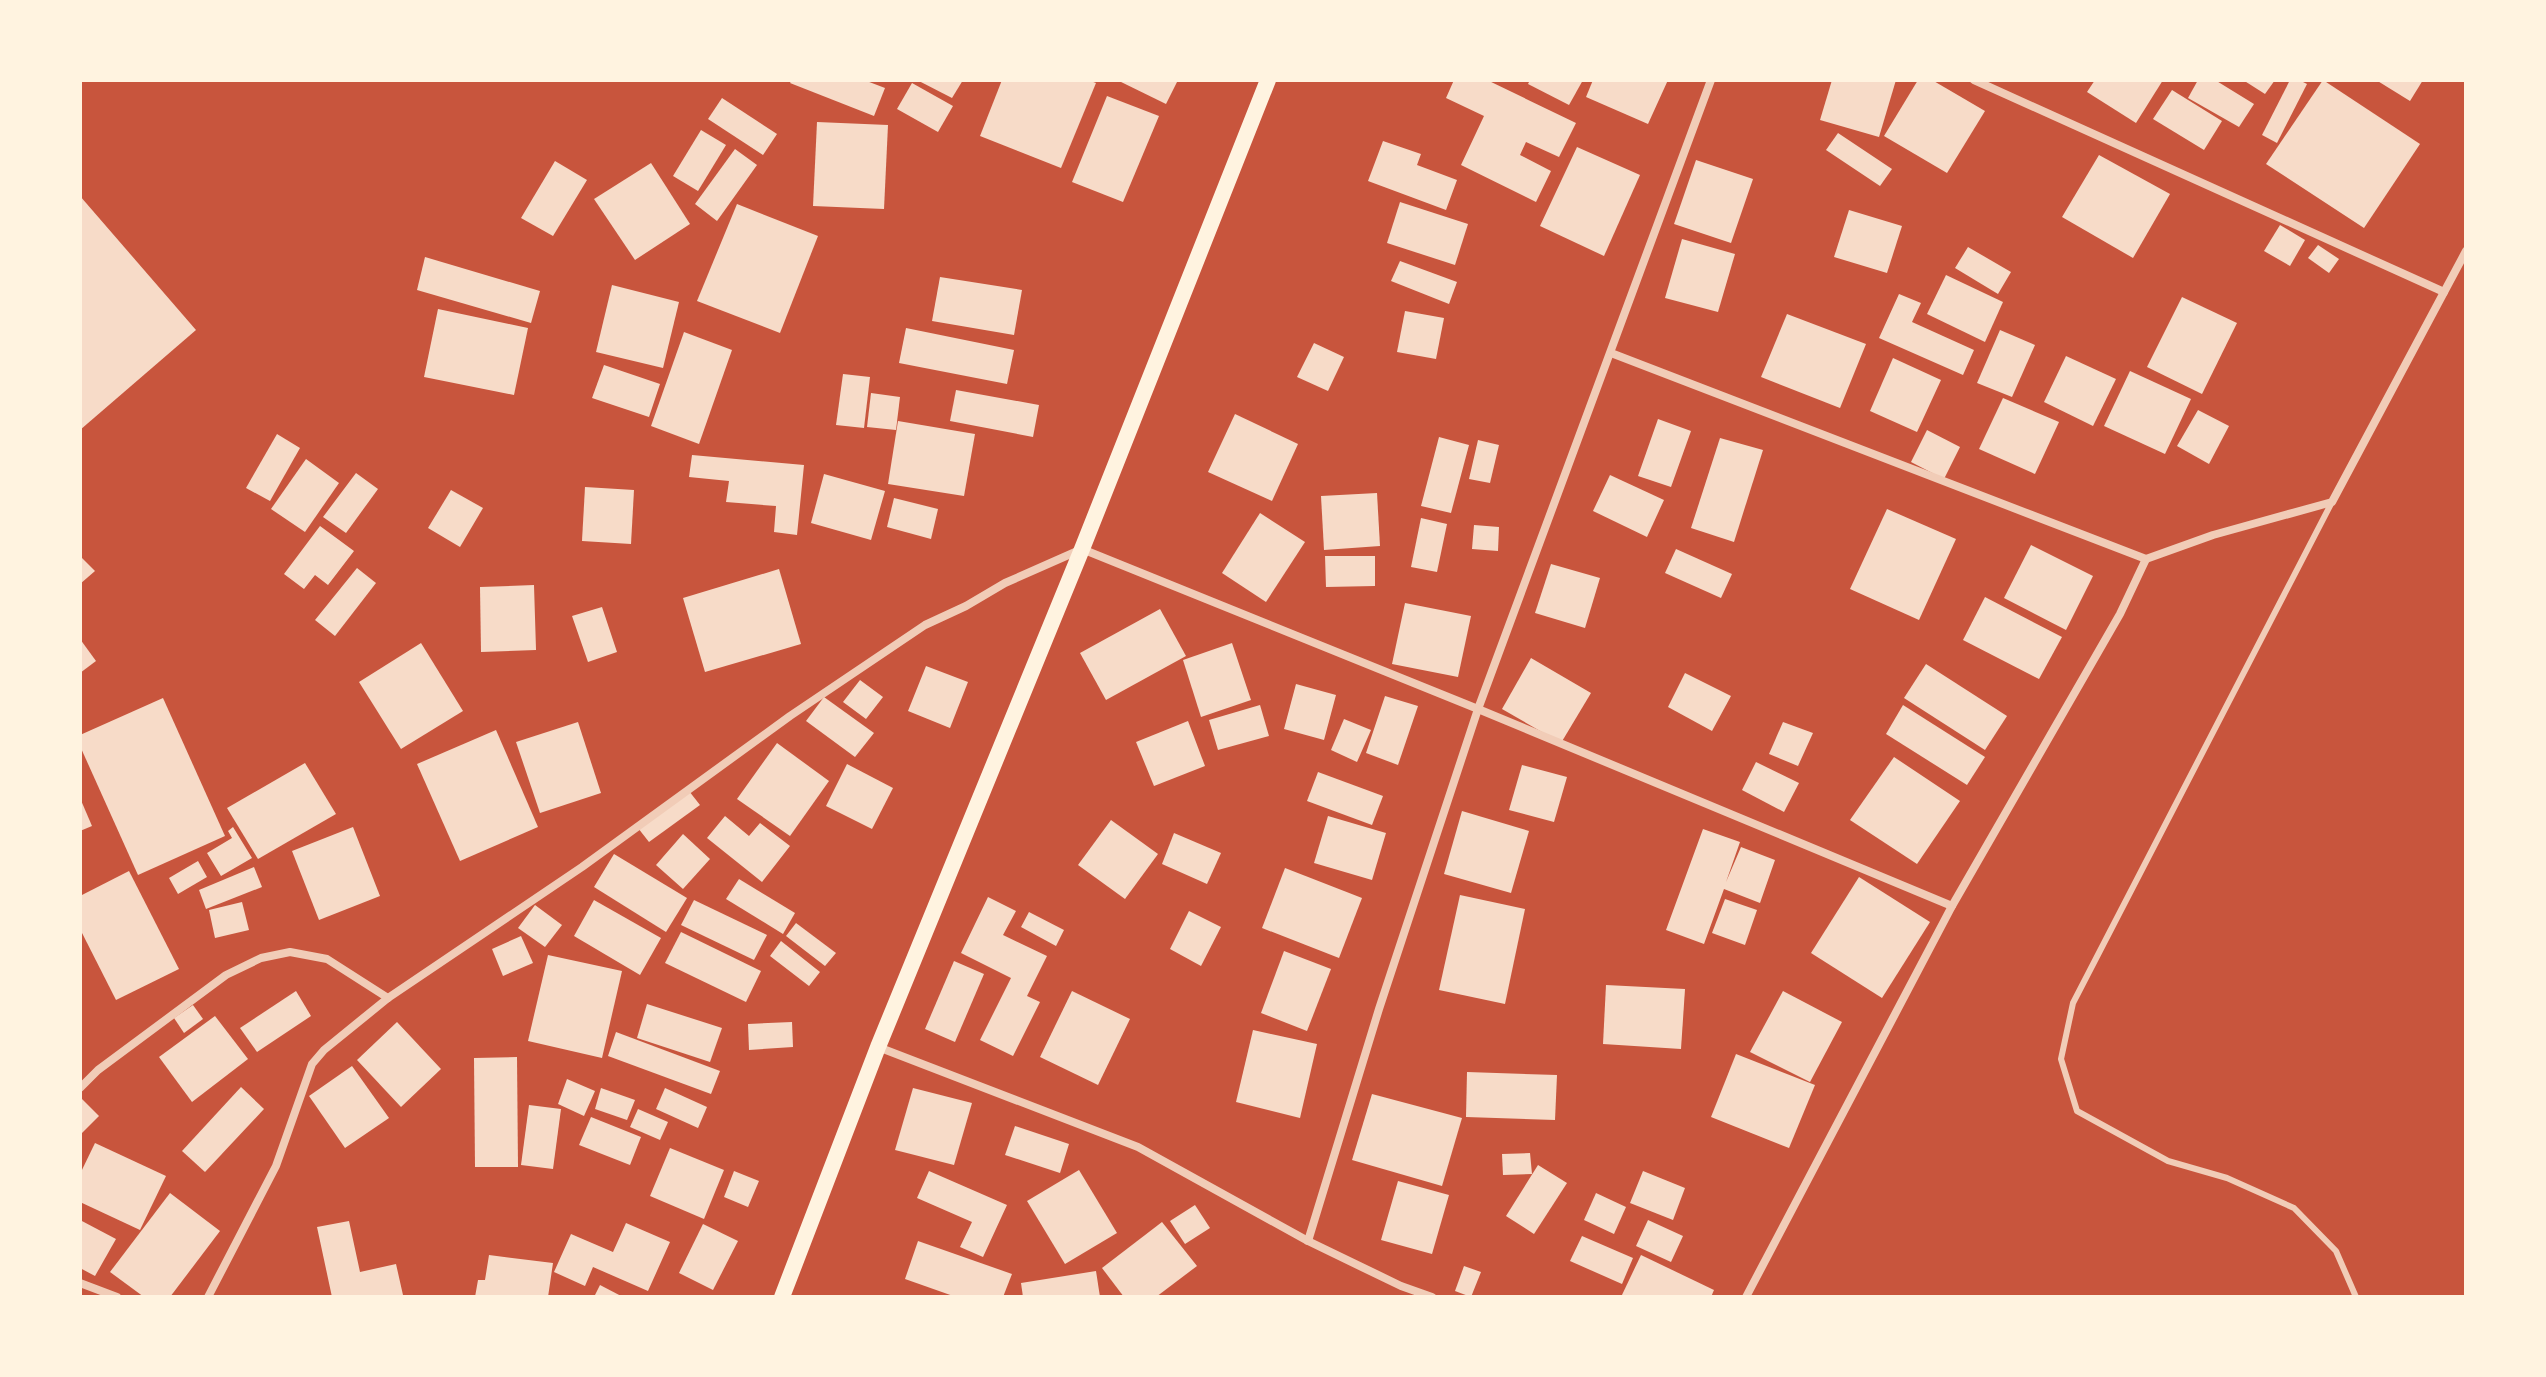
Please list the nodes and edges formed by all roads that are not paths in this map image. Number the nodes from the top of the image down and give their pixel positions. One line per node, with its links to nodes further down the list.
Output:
1 (1268, 80): 8 (main road)
2 (1711, 80): 6 (street)
3 (1974, 80): 5 (street)
4 (2466, 251): 5 (street)
5 (2444, 292): 7 (street)
6 (1611, 353): 9 (street); 10 (street)
7 (2332, 502): 9 (street); 22 (lane)
8 (1082, 549): 10 (street); 12 (street); 13 (main road)
9 (2146, 559): 11 (street)
10 (1478, 709): 11 (street); 15 (street)
11 (1952, 906): 21 (street)
12 (388, 998): 14 (street); 18 (street)
13 (878, 1047): 15 (street); 19 (main road)
14 (80, 1088)
15 (1308, 1241): 20 (street)
16 (80, 1283): 17 (street)
17 (117, 1297)
18 (208, 1297)
19 (782, 1297)
20 (1432, 1297)
21 (1746, 1297)
22 (2356, 1297)

